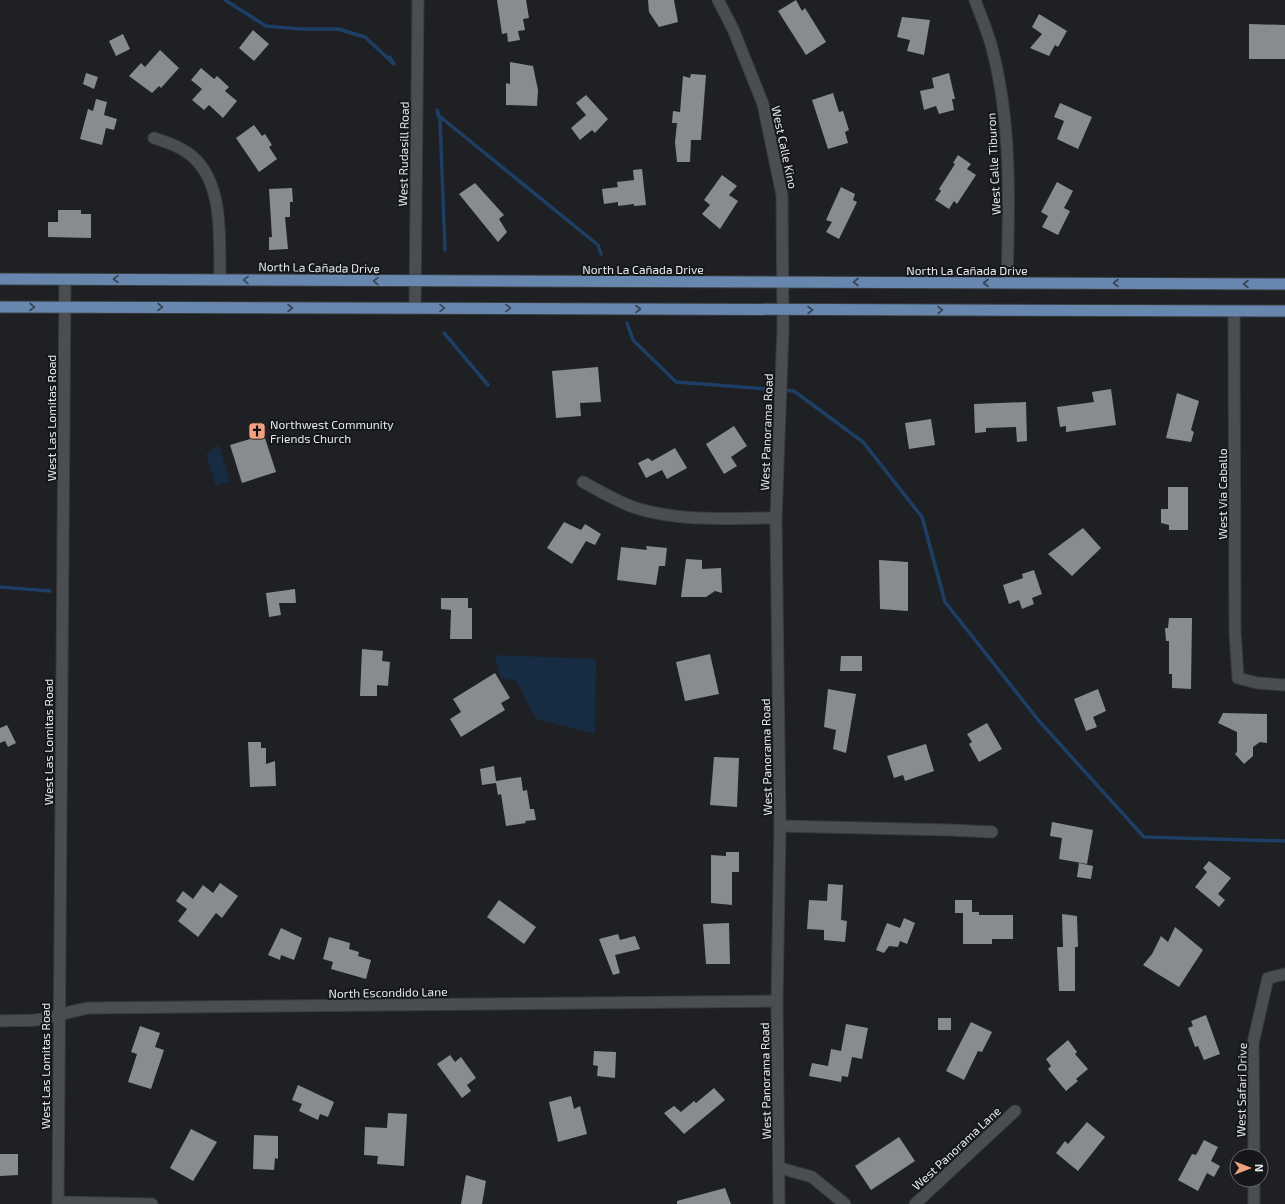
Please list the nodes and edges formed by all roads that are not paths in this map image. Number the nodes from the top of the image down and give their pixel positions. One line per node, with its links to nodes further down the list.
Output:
1 (418, 0): 8 (street, West Rudasill Road)
2 (718, 0): 9 (street, West Calle Kino)
3 (975, 0): 10 (street, West Calle Tiburon)
4 (154, 138): 6 (street)
5 (0, 279): 7 (main road, North La Cañada Drive)
6 (220, 279): 7 (main road, North La Cañada Drive, one-way to 7); 8 (main road, North La Cañada Drive, one-way to 6)
7 (65, 280): 13 (street, West Las Lomitas Road)
8 (415, 281): 9 (main road, North La Cañada Drive); 14 (street, West Rudasill Road)
9 (783, 282): 10 (main road, North La Cañada Drive, one-way to 9); 15 (street, West Calle Kino)
10 (1008, 283): 11 (main road, North La Cañada Drive, one-way to 10)
11 (1285, 284)
12 (0, 307): 13 (main road, one-way to 13)
13 (65, 307): 14 (main road, one-way to 14); 25 (street, West Las Lomitas Road)
14 (415, 308): 15 (main road, one-way to 15)
15 (783, 310): 16 (main road, one-way to 16); 19 (street, West Panorama Road)
16 (1234, 311): 17 (main road); 20 (street, West Via Caballo)
17 (1285, 311)
18 (583, 482): 19 (street)
19 (776, 518): 21 (street, West Panorama Road)
20 (1285, 685)
21 (780, 826): 22 (street); 24 (street, West Panorama Road)
22 (992, 832)
23 (1285, 974): 28 (street, West Safari Drive)
24 (777, 1001): 25 (street, North Escondido Lane); 29 (street, West Panorama Road)
25 (58, 1016): 26 (street, North Escondido Lane); 31 (street, West Las Lomitas Road)
26 (0, 1021)
27 (1015, 1111): 35 (street, West Panorama Lane)
28 (1254, 1148)
29 (780, 1168): 33 (street, West Panorama Road); 34 (street)
30 (1254, 1188): 36 (street)
31 (58, 1203): 32 (street)
32 (152, 1204)
33 (779, 1204)
34 (845, 1204)
35 (915, 1204)
36 (1254, 1204)

